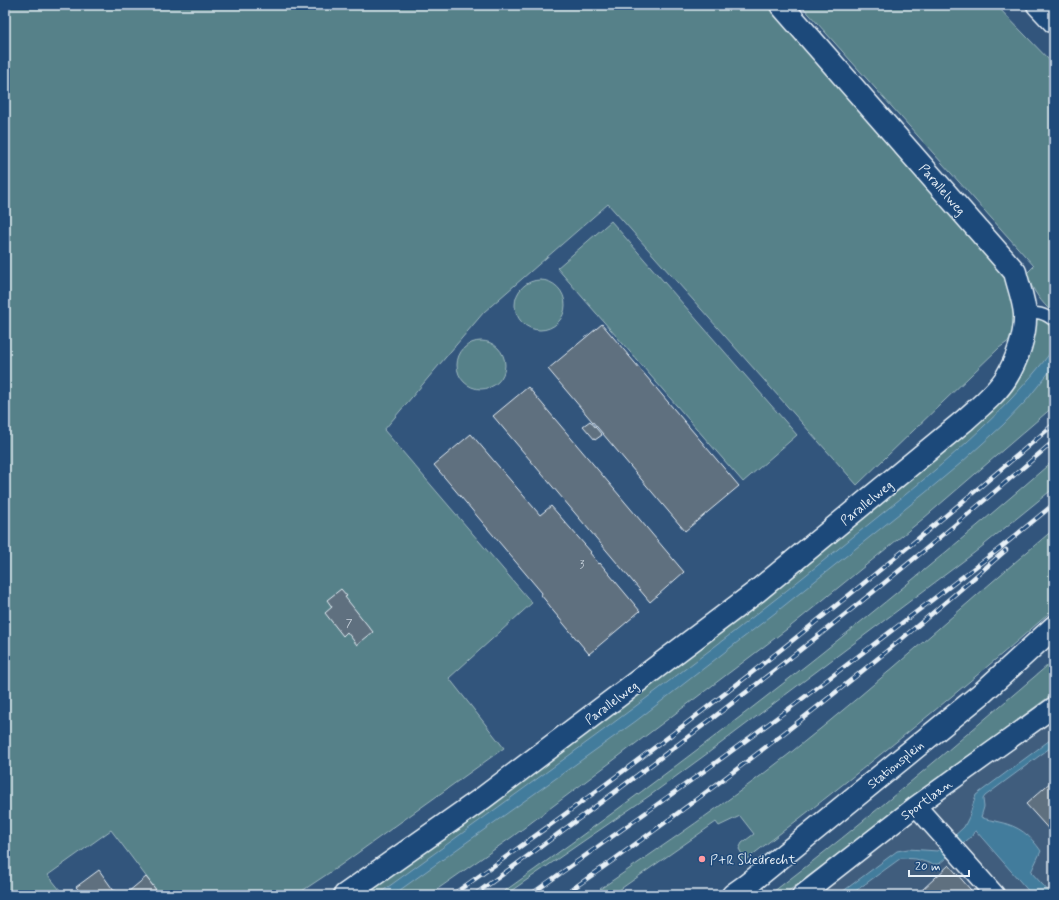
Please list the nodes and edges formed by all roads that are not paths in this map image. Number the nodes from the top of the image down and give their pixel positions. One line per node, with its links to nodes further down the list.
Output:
1 (781, 5): 4 (street, Parallelweg)
2 (1038, 5): 3 (street)
3 (1054, 22)
4 (1025, 313): 5 (lane); 9 (street, Parallelweg)
5 (1054, 321)
6 (1054, 628): 10 (street, Stationsplein)
7 (1054, 707): 8 (street, Sportlaan)
8 (916, 806): 11 (street, Sportlaan); 12 (street)
9 (345, 895)
10 (733, 895)
11 (802, 895)
12 (995, 895)

